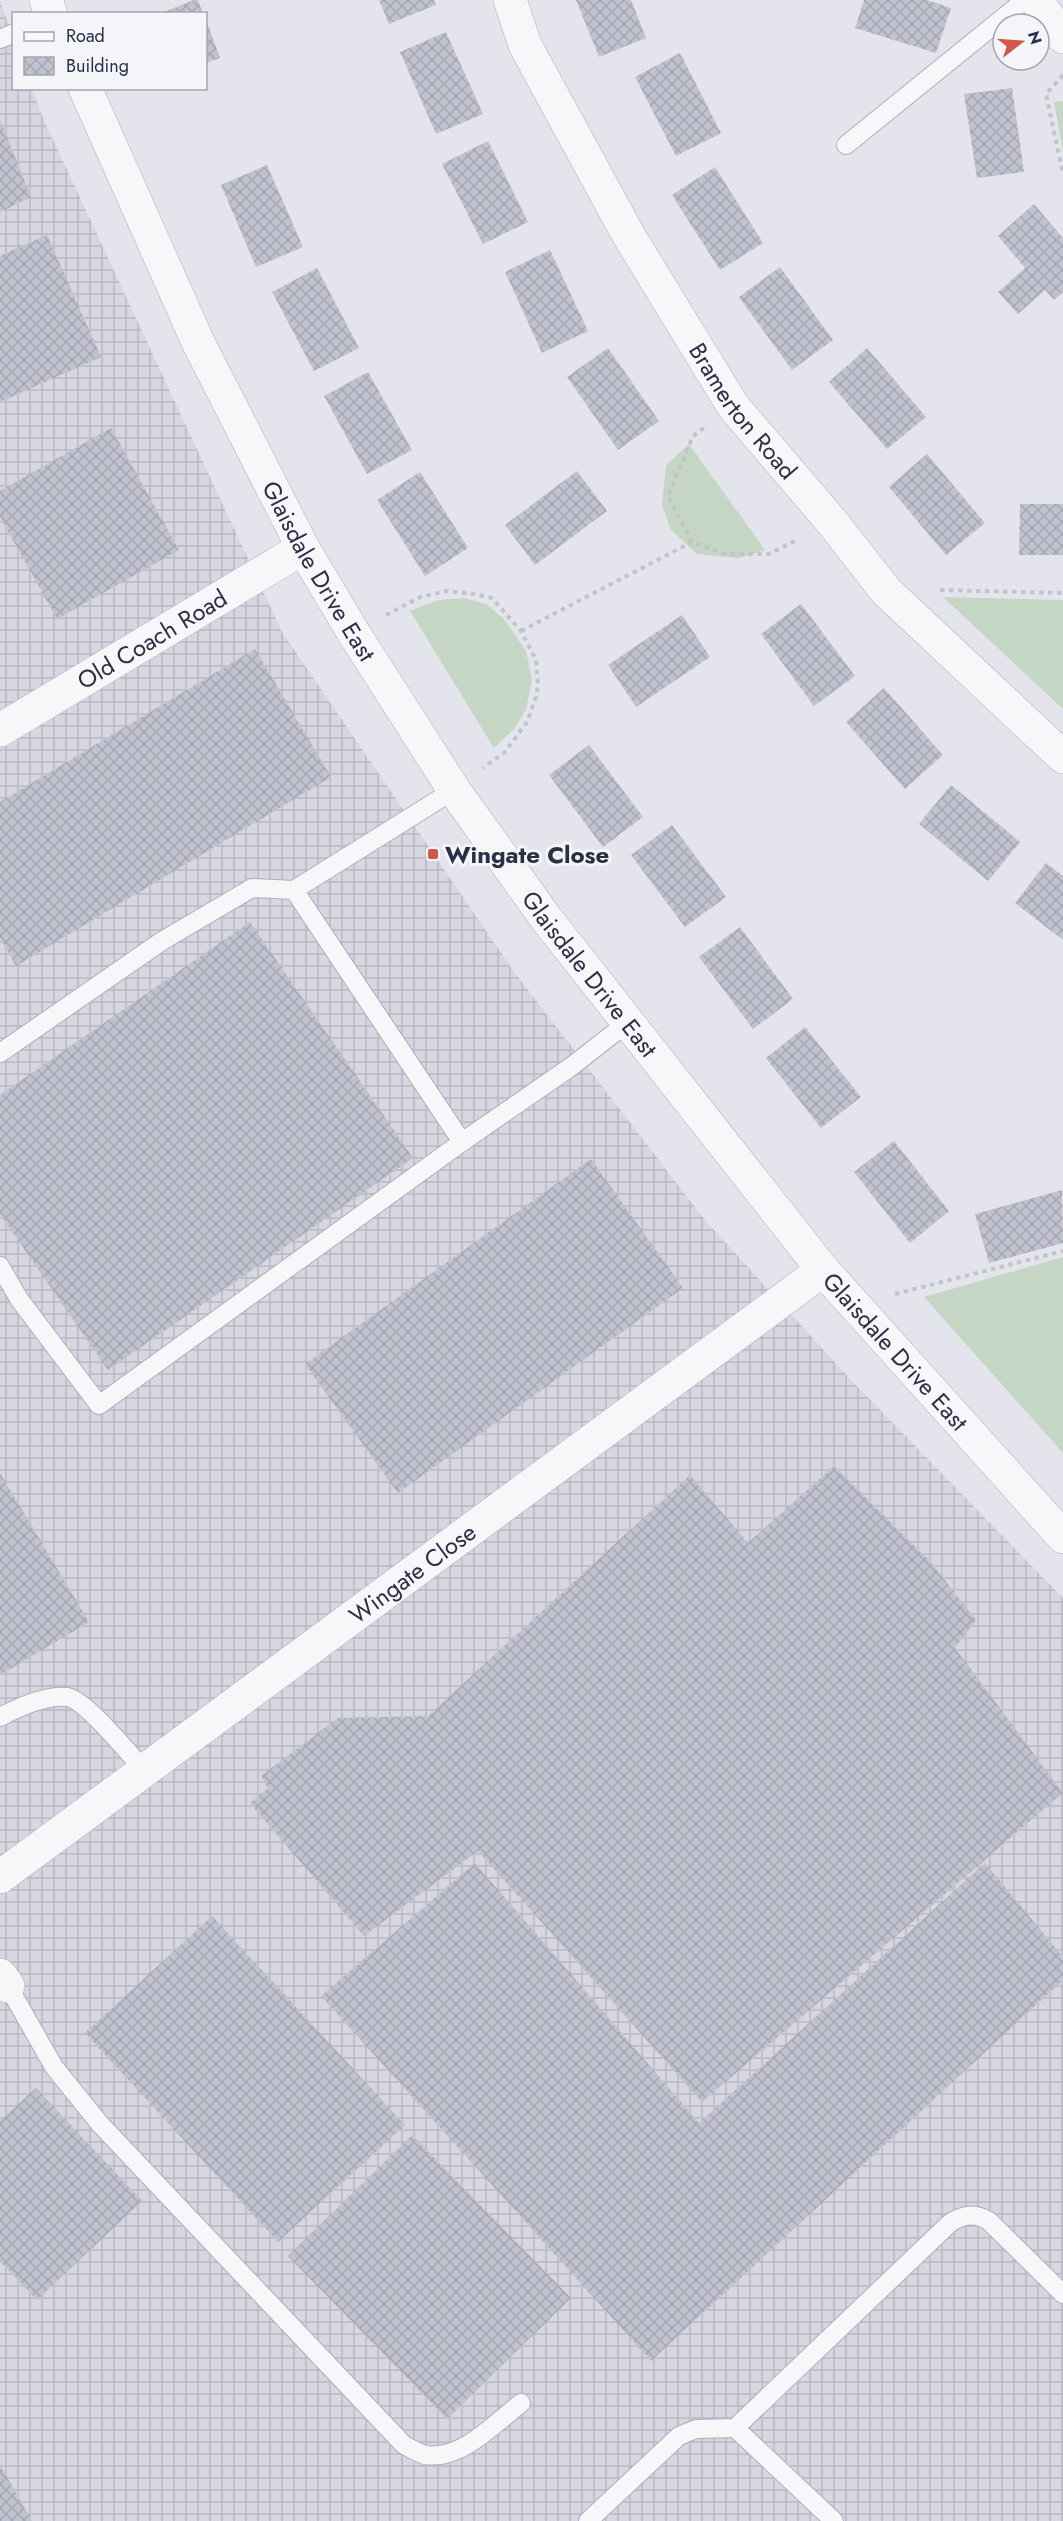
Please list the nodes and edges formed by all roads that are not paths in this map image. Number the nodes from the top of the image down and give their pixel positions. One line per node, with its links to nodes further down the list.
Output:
1 (510, 0): 9 (street, Bramerton Road)
2 (1025, 0): 6 (lane)
3 (1036, 0): 4 (street)
4 (1063, 37)
5 (86, 90): 7 (street, Glaisdale Drive East)
6 (846, 145)
7 (303, 548): 8 (street, Old Coach Road); 10 (street, Glaisdale Drive East)
8 (0, 730)
9 (1063, 758)
10 (454, 790): 11 (lane); 12 (street, Glaisdale Drive East)
11 (294, 890): 13 (lane); 14 (lane)
12 (627, 1023): 14 (lane); 16 (street, Glaisdale Drive East)
13 (0, 1053)
14 (462, 1142): 15 (lane)
15 (0, 1266)
16 (823, 1270): 17 (street, Glaisdale Drive East); 19 (street, Wingate Close)
17 (1063, 1536)
18 (0, 1717): 19 (lane)
19 (145, 1771): 20 (street, Wingate Close)
20 (0, 1877)
21 (4, 1980): 23 (lane)
22 (1063, 2294): 24 (lane)
23 (521, 2403)
24 (735, 2428): 25 (lane); 26 (lane)
25 (588, 2521)
26 (834, 2521)

